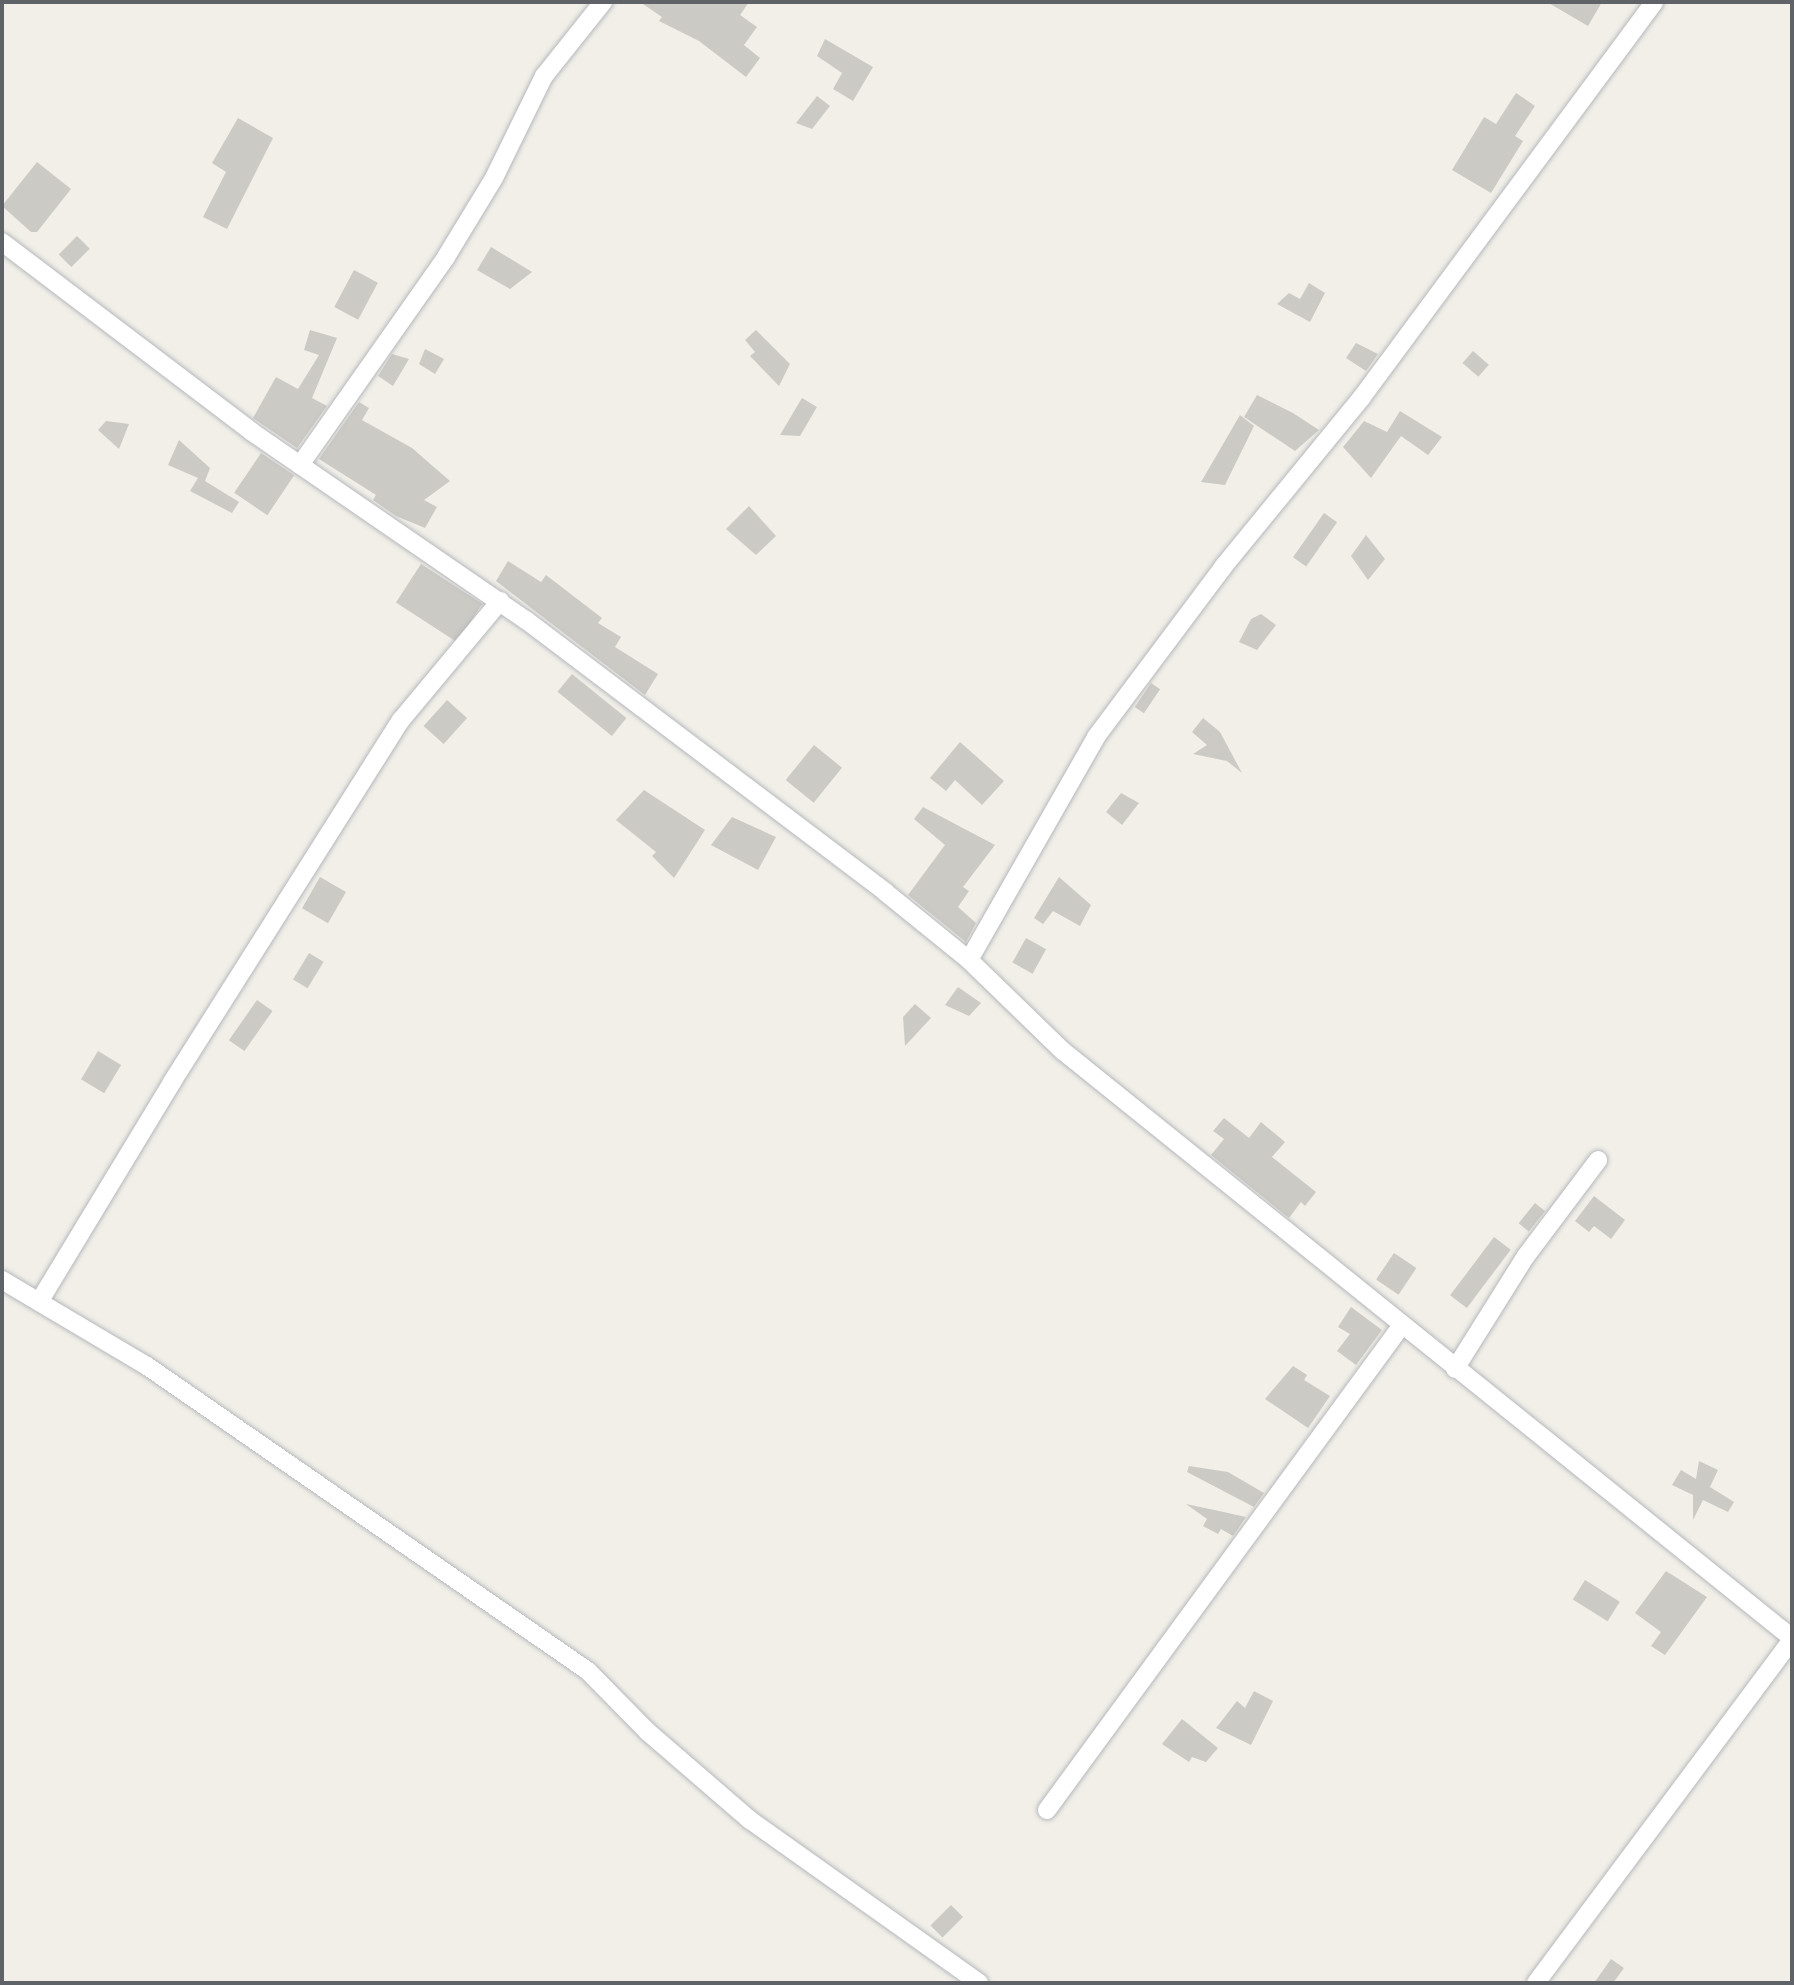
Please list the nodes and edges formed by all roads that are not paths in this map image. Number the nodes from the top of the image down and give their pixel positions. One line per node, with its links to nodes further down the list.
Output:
1 (603, 2): 4 (street)
2 (1654, 2): 6 (street)
3 (2, 242): 4 (street)
4 (300, 465): 5 (street)
5 (500, 601): 6 (street); 9 (street)
6 (969, 960): 10 (street)
7 (1598, 1160): 11 (street)
8 (2, 1280): 9 (street)
9 (39, 1302): 14 (street)
10 (1402, 1325): 11 (street); 13 (street)
11 (1455, 1369): 12 (street)
12 (1792, 1639): 15 (street)
13 (1047, 1810)
14 (979, 1983)
15 (1536, 1983)

